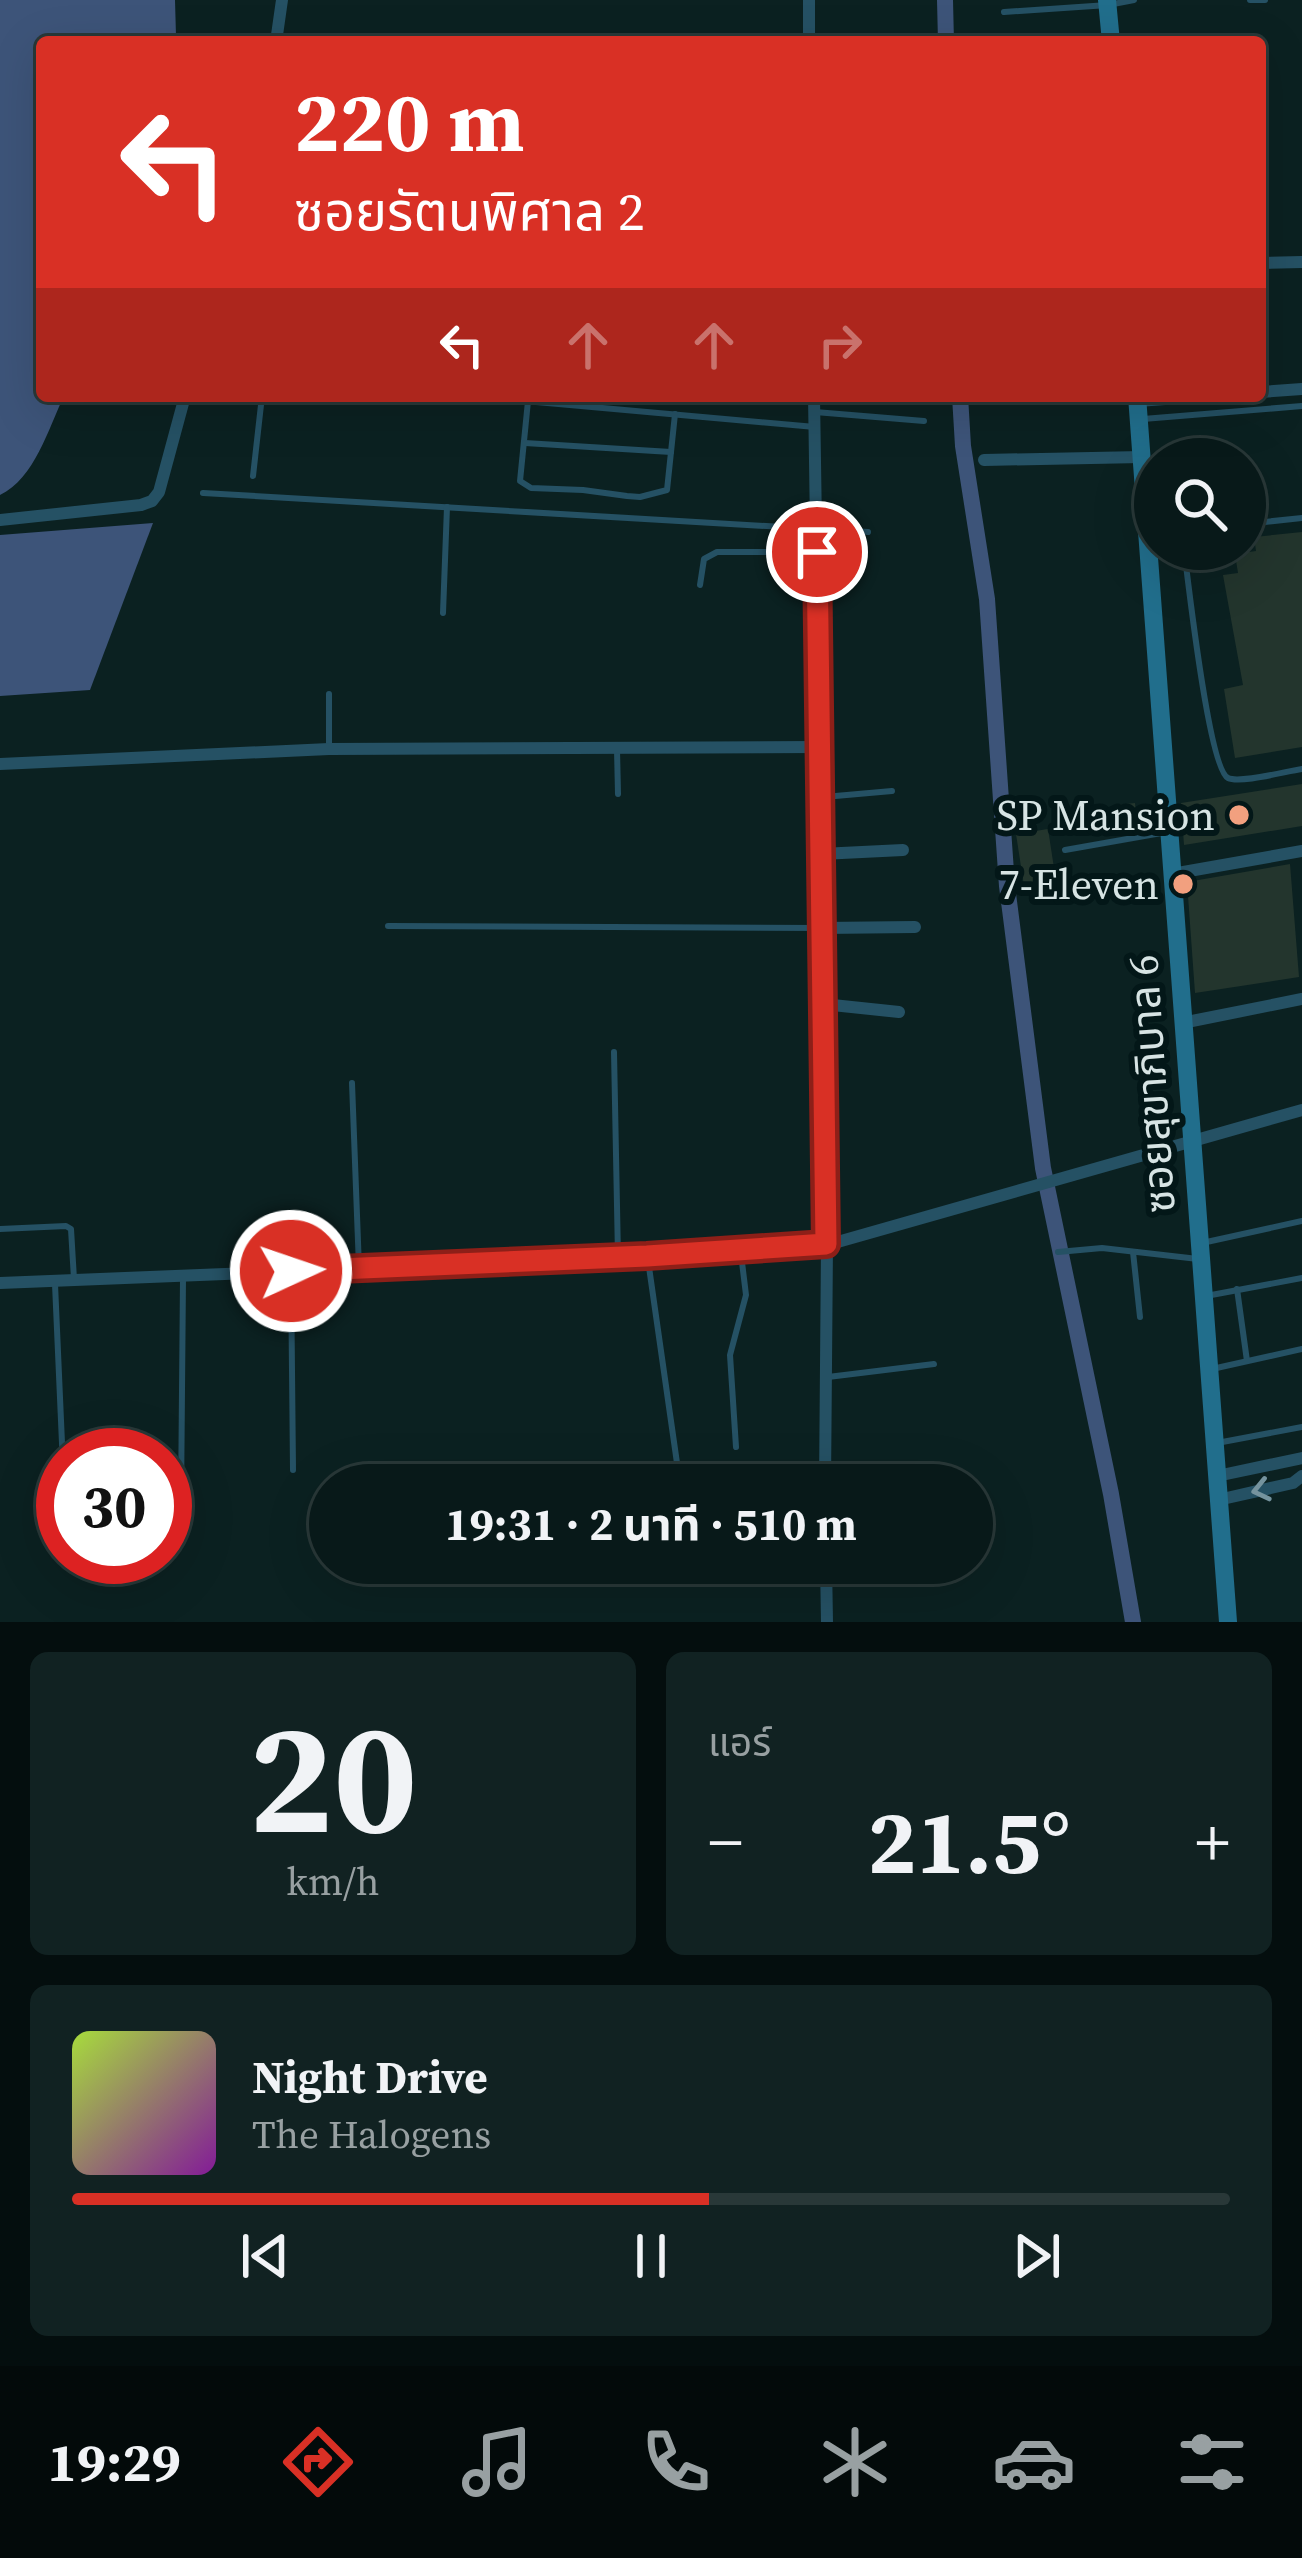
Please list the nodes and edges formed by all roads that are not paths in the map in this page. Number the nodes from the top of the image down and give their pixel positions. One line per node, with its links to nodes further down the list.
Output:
1 (282, 0): 8 (street)
2 (808, 0): 9 (street)
3 (1134, 0): 6 (lane)
4 (1250, 0): 5 (lane)
5 (1265, 0)
6 (1108, 2): 7 (lane); 10 (street)
7 (1004, 12)
8 (277, 36)
9 (809, 36)
10 (1111, 36)
11 (1302, 262): 12 (street)
12 (1266, 263)
13 (1302, 389): 14 (street)
14 (1266, 392)
15 (182, 402): 34 (street)
16 (261, 402): 30 (lane)
17 (528, 402): 26 (lane)
18 (539, 402): 22 (lane)
19 (814, 402): 23 (street)
20 (1138, 406): 21 (lane); 25 (street, ซอยสุขาภิบาล 6)
21 (1302, 406)
22 (675, 414): 23 (lane); 27 (lane)
23 (815, 420): 24 (lane); 36 (street)
24 (924, 421)
25 (1141, 438)
26 (525, 443): 27 (lane); 27 (lane)
27 (673, 452)
28 (1134, 457): 29 (street)
29 (984, 460)
30 (253, 476)
31 (203, 493): 32 (lane)
32 (447, 507): 36 (lane); 42 (lane)
33 (1302, 518): 35 (lane)
34 (0, 520)
35 (1266, 522)
36 (816, 530): 37 (lane); 38 (street)
37 (868, 532)
38 (817, 552): 41 (lane); 45 (street)
39 (1153, 570): 52 (street, ซอยสุขาภิบาล 6)
40 (1187, 570): 48 (lane)
41 (700, 585)
42 (443, 613)
43 (329, 694): 46 (lane)
44 (617, 746): 45 (street); 46 (street); 50 (lane)
45 (819, 747): 51 (street)
46 (329, 749): 47 (street)
47 (0, 764)
48 (1302, 769)
49 (892, 791): 51 (lane)
50 (618, 794)
51 (820, 797): 56 (street)
52 (1168, 832): 54 (lane); 57 (street, ซอยสุขาภิบาล 6)
53 (903, 850): 56 (street)
54 (1064, 850)
55 (1302, 851): 57 (street)
56 (821, 854): 60 (street)
57 (1172, 874): 64 (street, ซอยสุขาภิบาล 6)
58 (388, 926): 60 (lane)
59 (915, 927): 60 (street)
60 (822, 928): 62 (street)
61 (1302, 999): 64 (street)
62 (823, 1004): 63 (street); 71 (street)
63 (899, 1012)
64 (1182, 1023): 68 (street, ซอยสุขาภิบาล 6)
65 (614, 1052): 77 (lane)
66 (352, 1082): 78 (lane)
67 (1302, 1110): 68 (street)
68 (1191, 1143): 71 (street); 73 (street, ซอยสุขาภิบาล 6)
69 (1302, 1221): 73 (lane)
70 (0, 1229): 82 (lane)
71 (826, 1244): 72 (street); 92 (street)
72 (741, 1250): 76 (street); 97 (lane)
73 (1199, 1251): 75 (lane); 86 (street, ซอยสุขาภิบาล 6)
74 (1058, 1252): 75 (lane)
75 (1133, 1252): 87 (lane)
76 (647, 1256): 77 (street); 99 (lane)
77 (618, 1257): 78 (street)
78 (359, 1268): 79 (street)
79 (291, 1271): 80 (street); 101 (lane)
80 (183, 1275): 82 (street); 95 (lane)
81 (1302, 1278): 85 (lane)
82 (74, 1279): 83 (street)
83 (55, 1280): 84 (street); 94 (lane)
84 (0, 1283)
85 (1237, 1289): 86 (lane); 89 (lane)
86 (1203, 1296): 91 (street, ซอยสุขาภิบาล 6)
87 (1141, 1317)
88 (1302, 1349): 89 (lane)
89 (1247, 1361): 91 (lane)
90 (934, 1364): 92 (lane)
91 (1208, 1370): 96 (street, ซอยสุขาภิบาล 6)
92 (824, 1377): 100 (street)
93 (1302, 1426): 96 (lane)
94 (61, 1428)
95 (182, 1428)
96 (1214, 1444): 102 (street, ซอยสุขาภิบาล 6)
97 (736, 1447)
98 (1302, 1458): 102 (street)
99 (677, 1464)
100 (825, 1464)
101 (293, 1470)
102 (1216, 1476): 104 (street, ซอยสุขาภิบาล 6)
103 (1302, 1476): 104 (street, one-way to 104)
104 (1218, 1500): 107 (street, ซอยสุขาภิบาล 6)
105 (826, 1584): 106 (street)
106 (826, 1622)
107 (1228, 1622)

